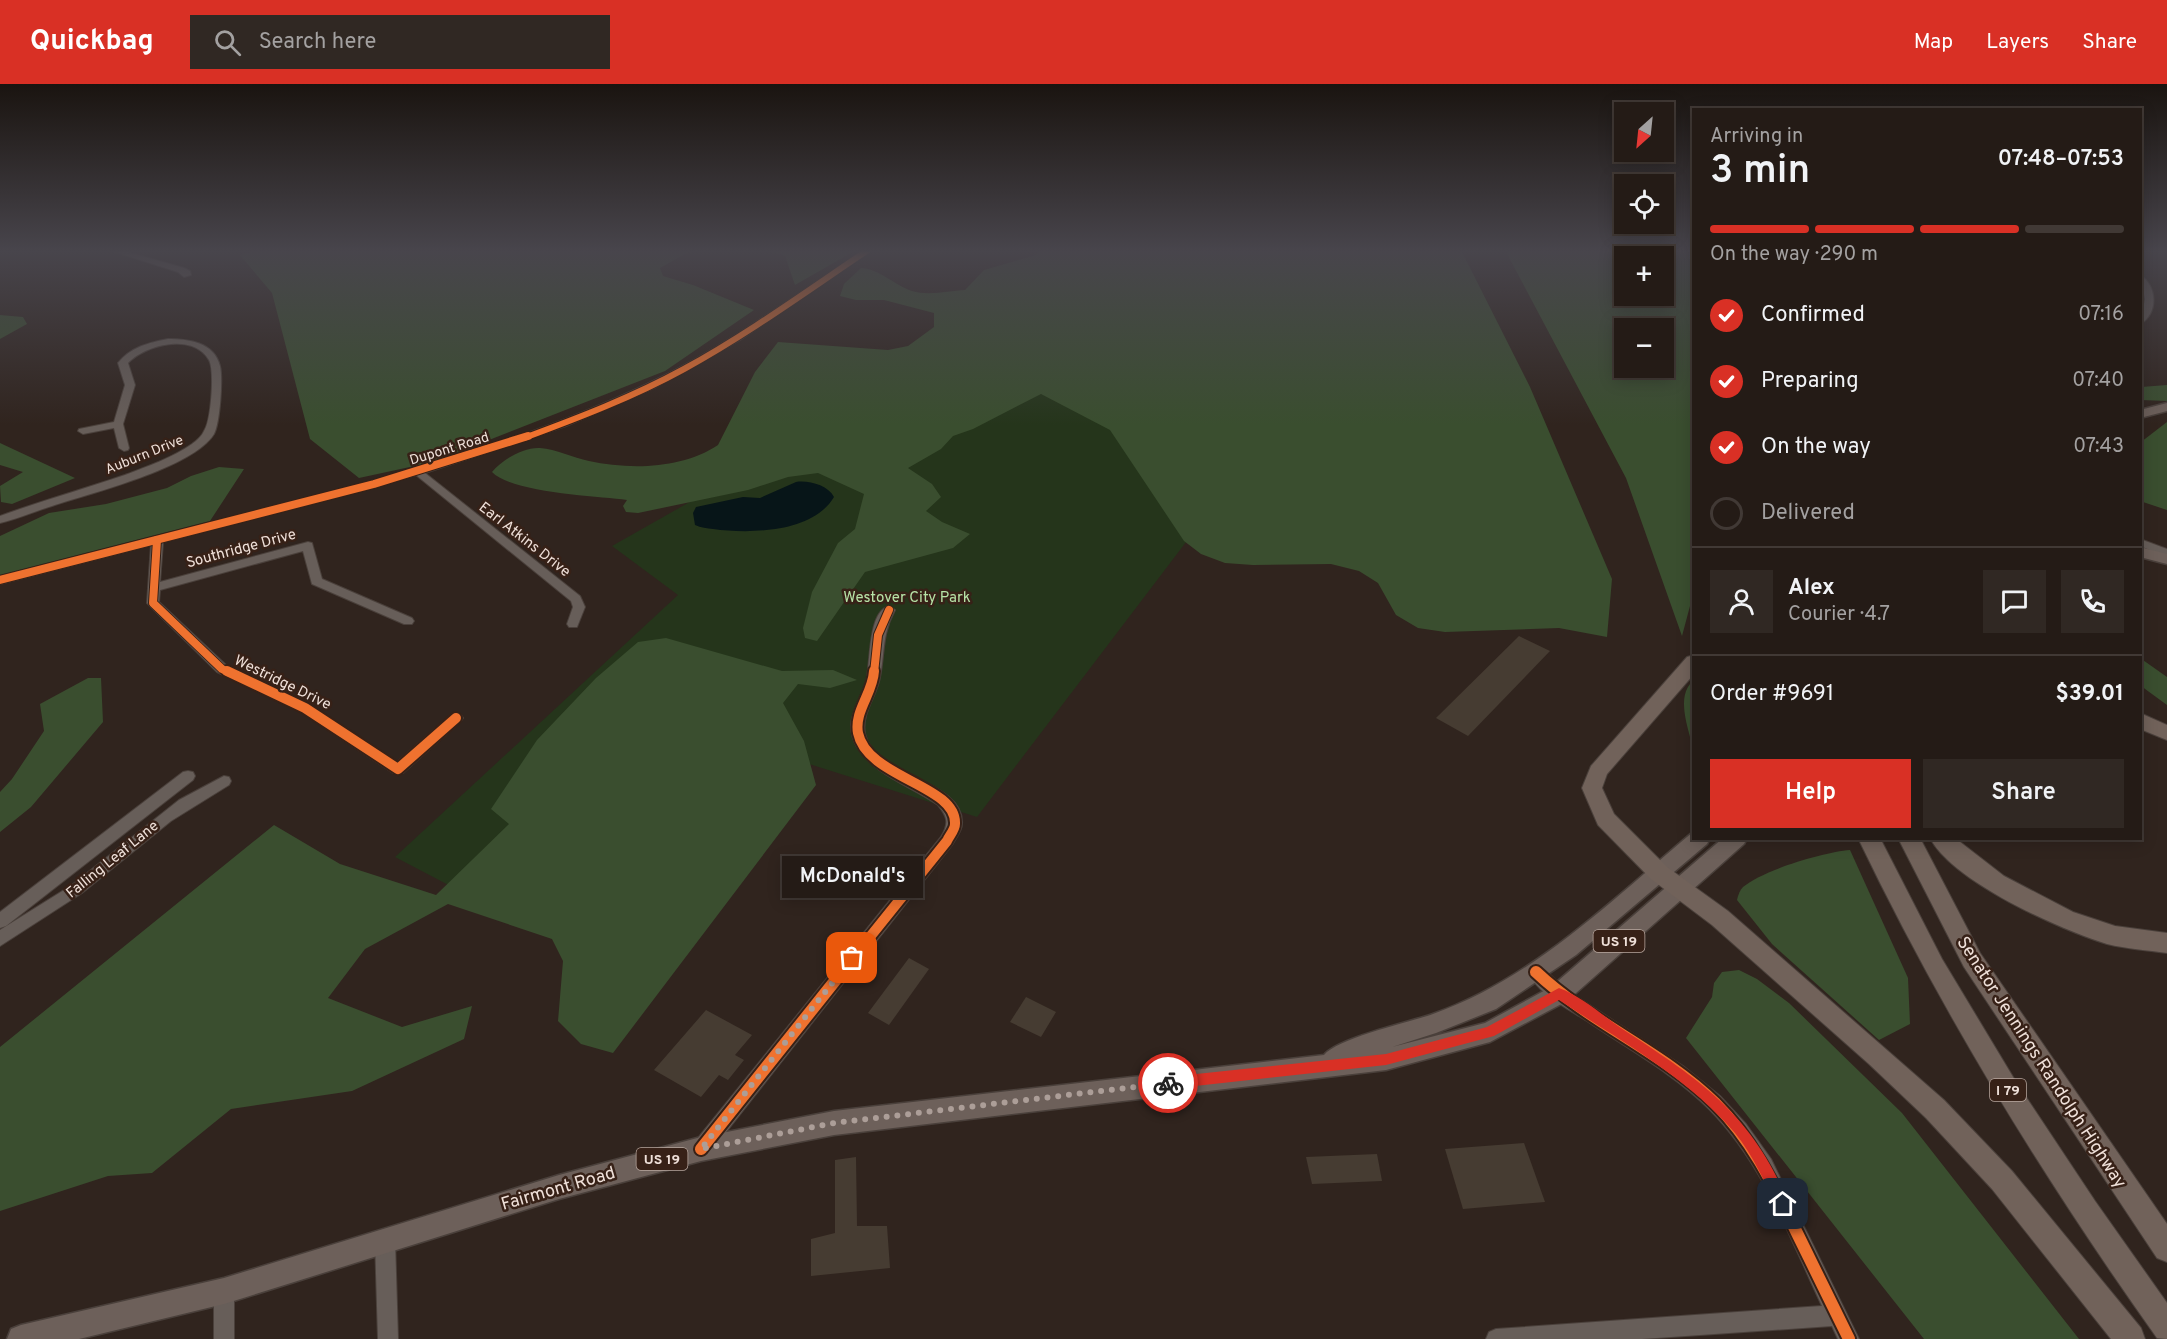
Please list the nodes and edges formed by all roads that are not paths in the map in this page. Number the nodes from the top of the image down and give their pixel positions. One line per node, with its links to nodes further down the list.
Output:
1 (780, 309): 7 (street, Dupont Road)
2 (2167, 407): 3 (main road)
3 (2142, 413)
4 (118, 424): 5 (street); 6 (street, Auburn Drive); 10 (street, Auburn Drive)
5 (83, 431)
6 (124, 448)
7 (434, 468): 8 (street, Dupont Road); 9 (street)
8 (419, 472): 9 (street, Earl Atkins Drive); 11 (street, Dupont Road)
9 (436, 485): 20 (street, Earl Atkins Drive)
10 (0, 519)
11 (157, 540): 16 (street, Dupont Road); 17 (street, Westridge Drive)
12 (2142, 543): 14 (street)
13 (2142, 553): 15 (main road)
14 (2167, 553)
15 (2167, 559)
16 (0, 580)
17 (155, 587): 19 (street, Southridge Drive); 23 (street, Westridge Drive)
18 (889, 610): 40 (street)
19 (408, 621)
20 (573, 624)
21 (1692, 663): 32 (highway)
22 (2142, 712): 24 (highway)
23 (456, 718)
24 (2155, 725)
25 (189, 776): 34 (street)
26 (224, 782): 35 (street, Falling Leaf Lane)
27 (1698, 840): 32 (main road, Fairmont Road / US 19)
28 (1735, 840): 33 (main road, Fairmont Road / US 19)
29 (1870, 840): 45 (highway, I 79)
30 (1910, 840): 42 (highway, Senator Jennings Randolph Highway / I 79)
31 (1943, 840): 36 (highway)
32 (1659, 873): 33 (highway); 37 (main road, Fairmont Road / US 19)
33 (1679, 888): 38 (main road, Fairmont Road / US 19); 53 (highway)
34 (0, 921)
35 (0, 939)
36 (2167, 943)
37 (1536, 972): 38 (street); 39 (main road, Fairmont Road / US 19)
38 (1559, 994): 39 (main road, Fairmont Road / US 19); 44 (street)
39 (1321, 1065): 40 (main road, Fairmont Road / US 19)
40 (701, 1149): 41 (main road, Fairmont Road / US 19)
41 (385, 1240): 43 (main road, Fairmont Road / US 19); 50 (street)
42 (2167, 1248)
43 (224, 1291): 46 (main road, Fairmont Road / US 19); 49 (street)
44 (1837, 1315): 47 (street); 52 (street)
45 (2167, 1328)
46 (75, 1333): 48 (main road, Fairmont Road / US 19)
47 (1630, 1335): 51 (street)
48 (21, 1339)
49 (224, 1339)
50 (388, 1339)
51 (1496, 1339)
52 (1849, 1339)
53 (2130, 1339)

